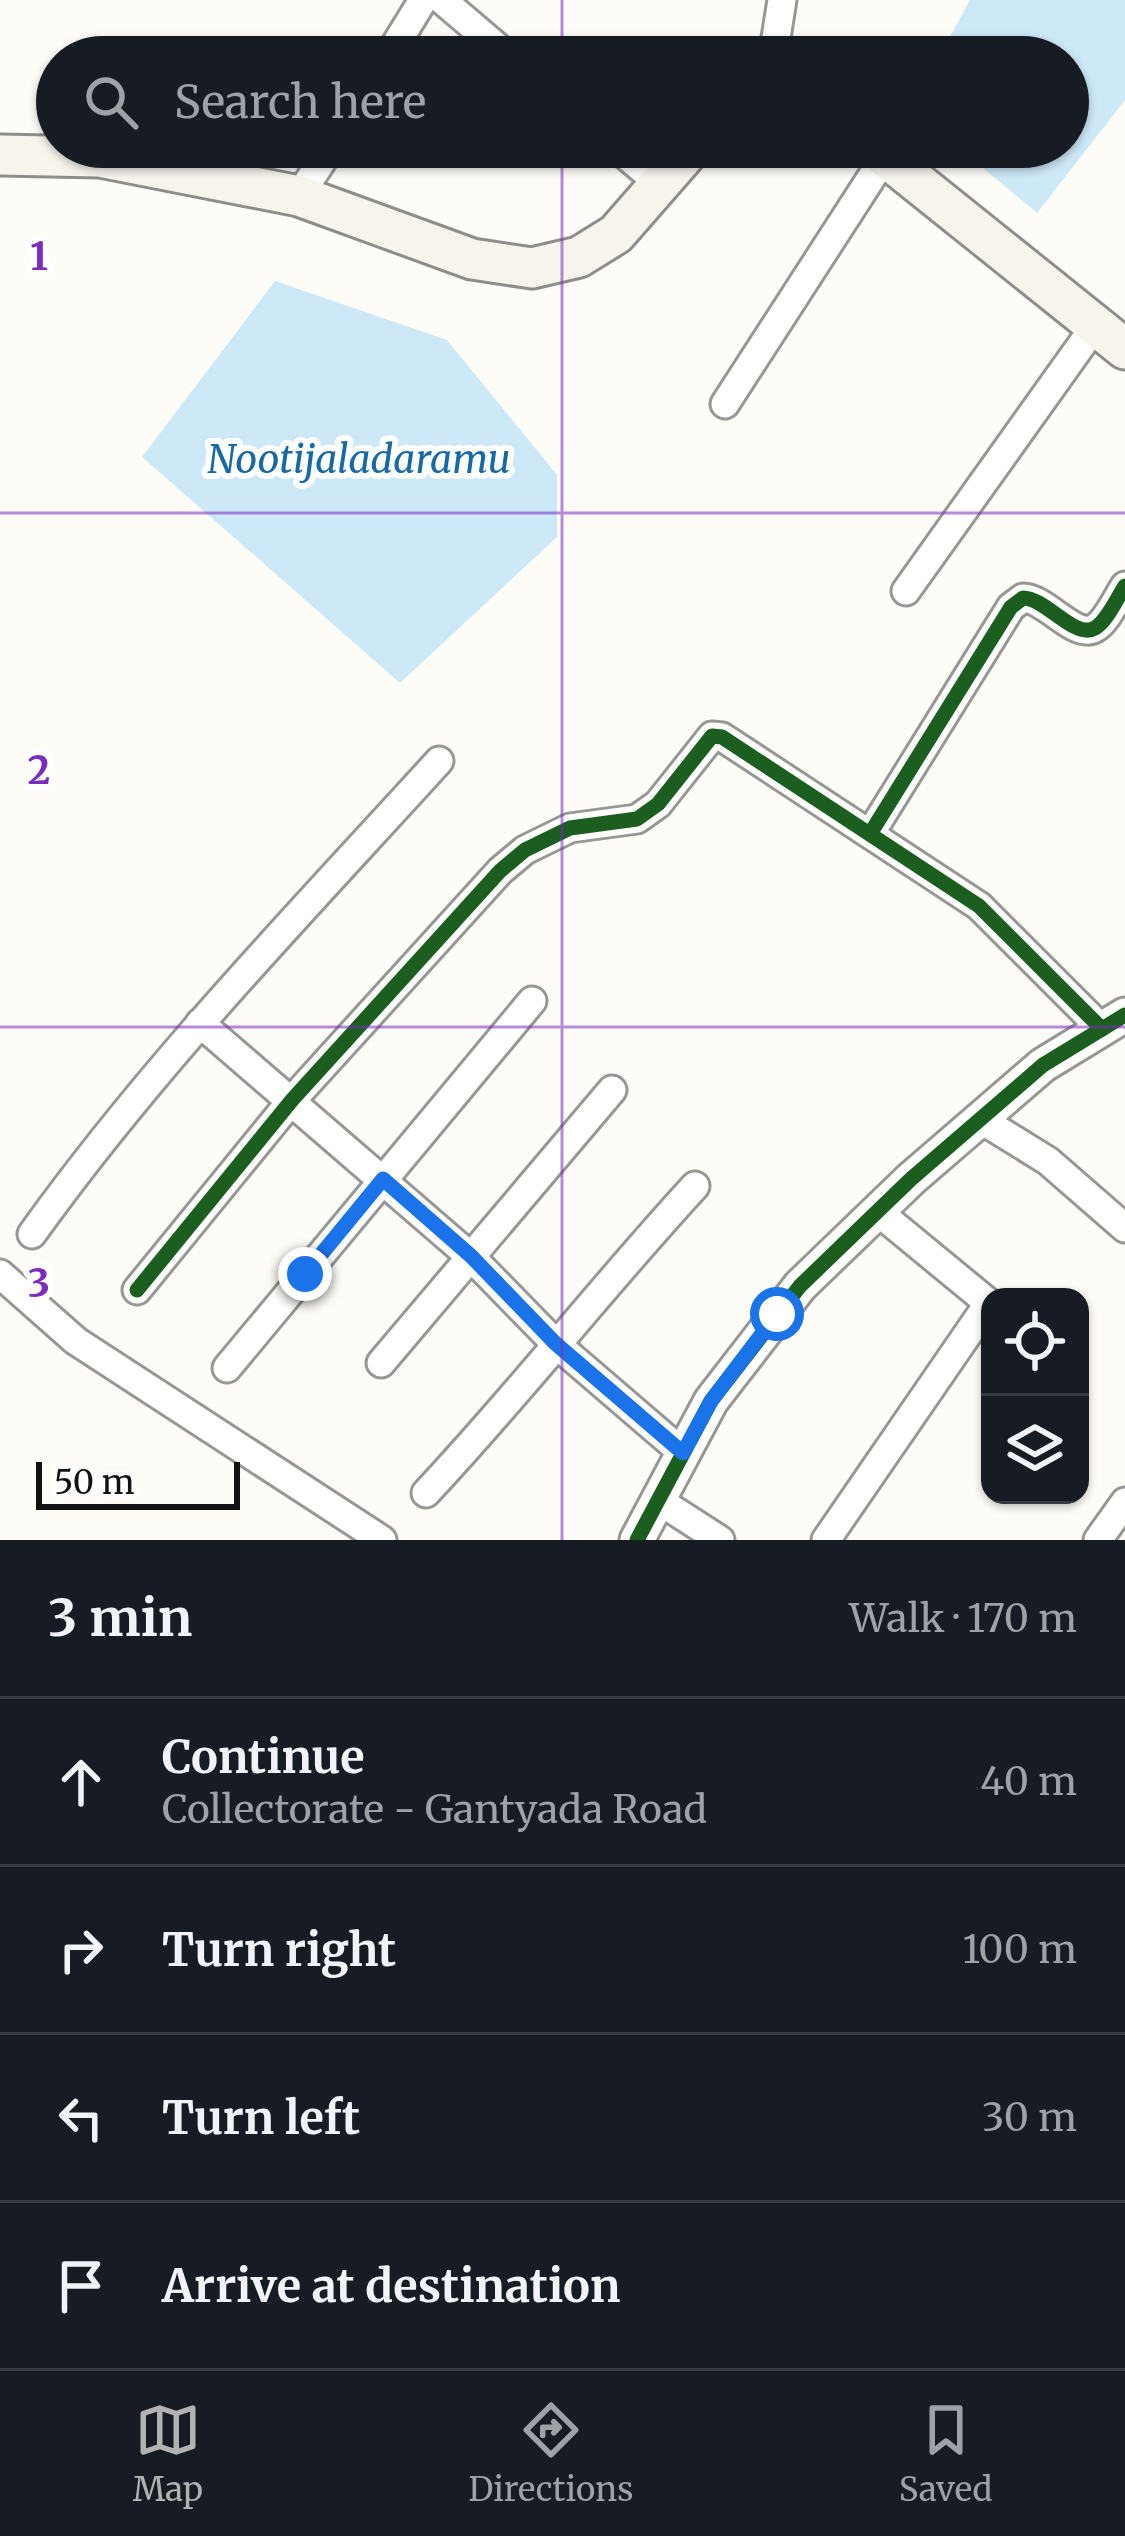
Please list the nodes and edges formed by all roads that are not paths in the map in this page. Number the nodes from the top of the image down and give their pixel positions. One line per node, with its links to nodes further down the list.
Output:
1 (423, 0): 4 (street)
2 (442, 0): 5 (street)
3 (782, 0): 6 (street)
4 (401, 36)
5 (484, 36)
6 (776, 36)
7 (0, 155): 8 (main road)
8 (36, 156)
9 (156, 168): 16 (main road)
10 (317, 168): 16 (street)
11 (641, 168): 15 (street)
12 (674, 168): 15 (main road)
13 (870, 168): 18 (street)
14 (901, 168): 17 (main road)
15 (660, 184): 16 (main road)
16 (299, 196)
17 (1110, 337): 20 (street)
18 (725, 404)
19 (1125, 586): 22 (street)
20 (906, 591)
21 (439, 761): 25 (street)
22 (870, 834): 24 (street); 27 (street)
23 (532, 1001): 29 (street)
24 (1113, 1022): 28 (street)
25 (200, 1023): 27 (street); 33 (street)
26 (612, 1090): 34 (street)
27 (292, 1100): 29 (street); 36 (street)
28 (980, 1119): 31 (street); 32 (street)
29 (383, 1179): 34 (street); 41 (street)
30 (694, 1186): 39 (street)
31 (877, 1211): 37 (street); 42 (street)
32 (1125, 1228)
33 (32, 1234)
34 (471, 1256): 39 (street); 40 (street)
35 (0, 1274): 46 (street)
36 (137, 1290)
37 (981, 1296)
38 (981, 1316): 49 (street)
39 (555, 1343): 42 (street); 43 (street)
40 (381, 1363)
41 (227, 1368)
42 (683, 1453): 44 (street)
43 (425, 1493)
44 (658, 1500): 47 (street); 48 (street)
45 (1125, 1502): 50 (street)
46 (382, 1540)
47 (637, 1540)
48 (720, 1540)
49 (826, 1540)
50 (1098, 1540)

